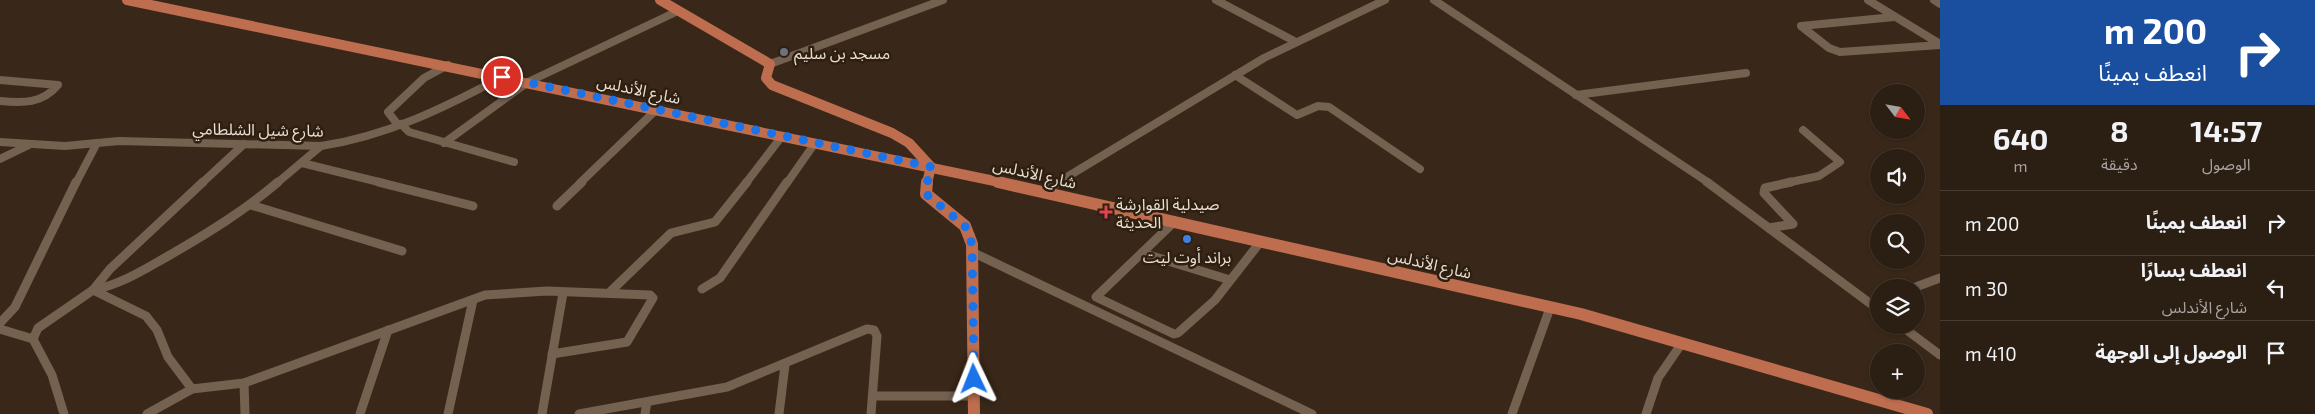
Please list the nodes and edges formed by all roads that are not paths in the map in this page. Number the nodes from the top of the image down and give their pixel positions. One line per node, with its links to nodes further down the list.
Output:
1 (127, 0): 15 (main road, شارع الأندلس)
2 (660, 0): 10 (main road)
3 (943, 0): 14 (street)
4 (1216, 0): 12 (street)
5 (1385, 0): 12 (street)
6 (1434, 0): 21 (street)
7 (1868, 0): 11 (street)
8 (1934, 0): 9 (street)
9 (1940, 4)
10 (678, 11): 14 (main road); 20 (street)
11 (1894, 16): 13 (street); 13 (street)
12 (1296, 42): 17 (street)
13 (1940, 44)
14 (770, 64): 37 (main road)
15 (448, 65): 18 (main road, شارع الأندلس); 24 (street)
16 (1746, 73): 21 (street)
17 (1235, 76): 38 (street); 39 (street)
18 (502, 77): 20 (main road, شارع الأندلس); 24 (street, شارع شيل الشلطامي)
19 (0, 80): 22 (street)
20 (528, 82): 23 (main road, شارع الأندلس); 29 (street)
21 (1576, 95): 44 (street)
22 (0, 101)
23 (657, 109): 26 (main road, شارع الأندلس); 42 (street)
24 (400, 125): 29 (street); 33 (street, شارع شيل الشلطامي)
25 (1803, 130): 44 (street)
26 (782, 136): 30 (main road, شارع الأندلس); 55 (street)
27 (0, 142): 31 (street, شارع شيل الشلطامي)
28 (96, 143): 31 (street, شارع شيل الشلطامي); 32 (street, شارع شيل الشلطامي); 59 (street)
29 (444, 143): 35 (street)
30 (815, 143): 37 (main road, شارع الأندلس); 52 (street)
31 (30, 144): 34 (street)
32 (244, 144): 33 (street, شارع شيل الشلطامي); 53 (street)
33 (320, 146): 36 (street)
34 (0, 159)
35 (514, 162)
36 (302, 163): 40 (street); 41 (street)
37 (932, 167): 39 (main road, شارع الأندلس); 47 (main road)
38 (1420, 169)
39 (1043, 192): 43 (main road, شارع الأندلس)
40 (250, 205): 46 (street); 53 (street)
41 (473, 206)
42 (558, 206)
43 (1174, 222): 45 (main road, شارع الأندلس); 48 (street)
44 (1770, 228): 56 (street)
45 (1261, 241): 50 (street); 58 (main road, شارع الأندلس)
46 (402, 251)
47 (972, 252): 70 (main road); 83 (street)
48 (1142, 253): 50 (street); 50 (street)
49 (1940, 278): 51 (street)
50 (1230, 280)
51 (1925, 284)
52 (702, 289)
53 (94, 290): 62 (street); 68 (street)
54 (563, 292): 55 (street); 57 (street); 64 (street)
55 (610, 292): 64 (street)
56 (1870, 298)
57 (473, 300): 60 (street); 76 (street)
58 (1550, 308): 63 (main road, شارع الأندلس); 84 (street)
59 (1, 322): 62 (street)
60 (388, 330): 67 (street); 75 (street)
61 (1912, 334): 65 (street)
62 (33, 339): 72 (street)
63 (1682, 342): 85 (street); 86 (main road, شارع الأندلس)
64 (552, 354): 77 (street)
65 (1940, 355)
66 (784, 365): 69 (street); 71 (street); 80 (street)
67 (244, 383): 68 (street); 74 (street)
68 (192, 389): 73 (street)
69 (873, 396): 70 (street); 81 (street)
70 (974, 396): 82 (main road)
71 (647, 402): 78 (street); 79 (street)
72 (64, 414)
73 (147, 414)
74 (245, 414)
75 (360, 414)
76 (448, 414)
77 (542, 414)
78 (579, 414)
79 (644, 414)
80 (779, 414)
81 (872, 414)
82 (974, 414)
83 (1312, 414)
84 (1512, 414)
85 (1646, 414)
86 (1927, 414)

